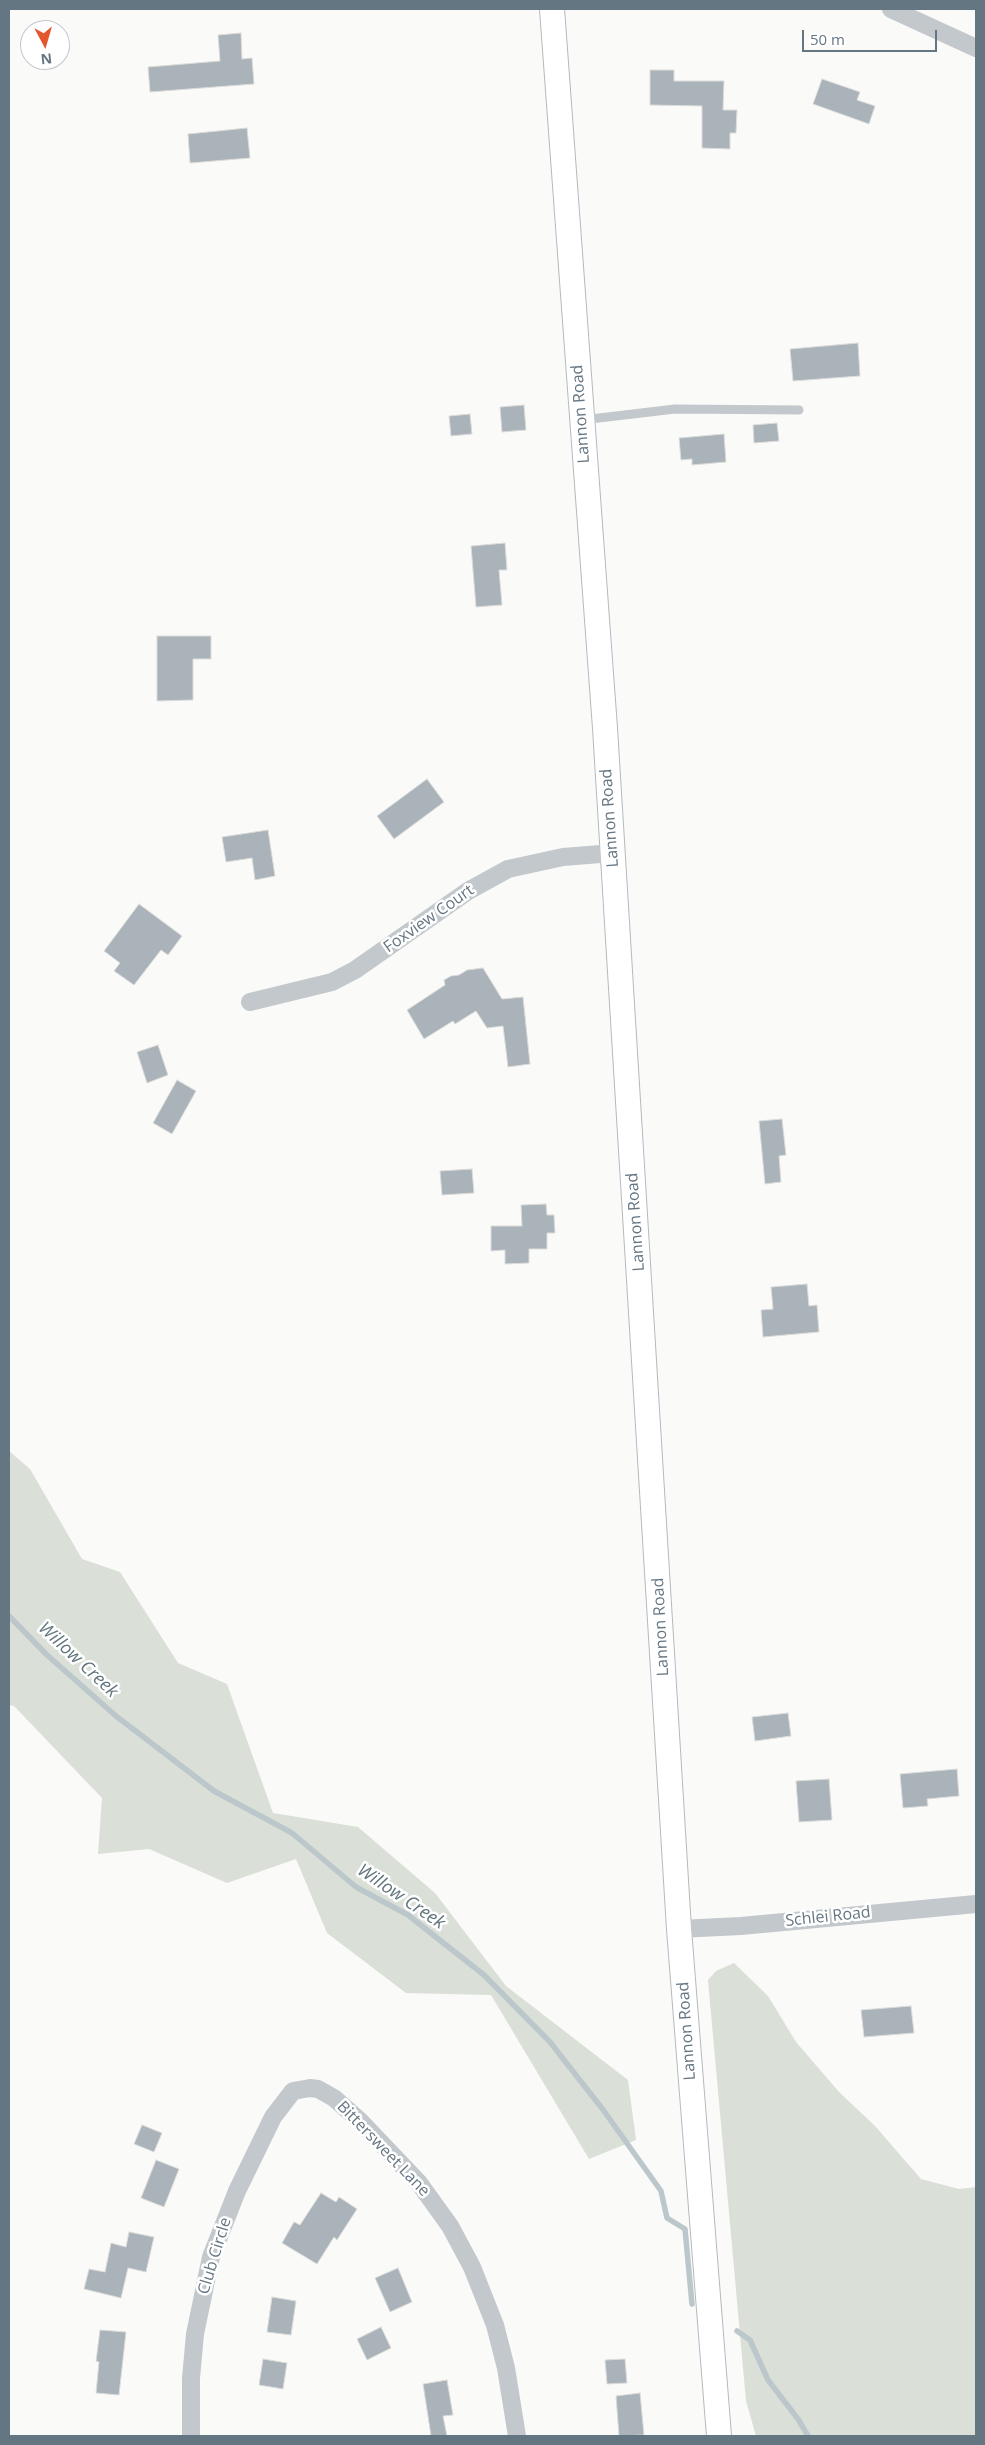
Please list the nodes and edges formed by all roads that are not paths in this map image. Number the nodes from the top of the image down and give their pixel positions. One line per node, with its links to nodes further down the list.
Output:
1 (552, 9): 5 (main road, Lannon Road)
2 (891, 9): 3 (street)
3 (976, 48)
4 (799, 410): 5 (lane)
5 (582, 420): 6 (main road, Lannon Road)
6 (613, 853): 7 (street, Foxview Court); 9 (main road, Lannon Road)
7 (250, 1002)
8 (976, 1904): 9 (street, Schlei Road)
9 (679, 1930): 13 (main road, Lannon Road)
10 (293, 2091): 11 (street, Club Circle); 12 (street, Bittersweet Lane)
11 (191, 2436)
12 (517, 2436)
13 (719, 2436)

